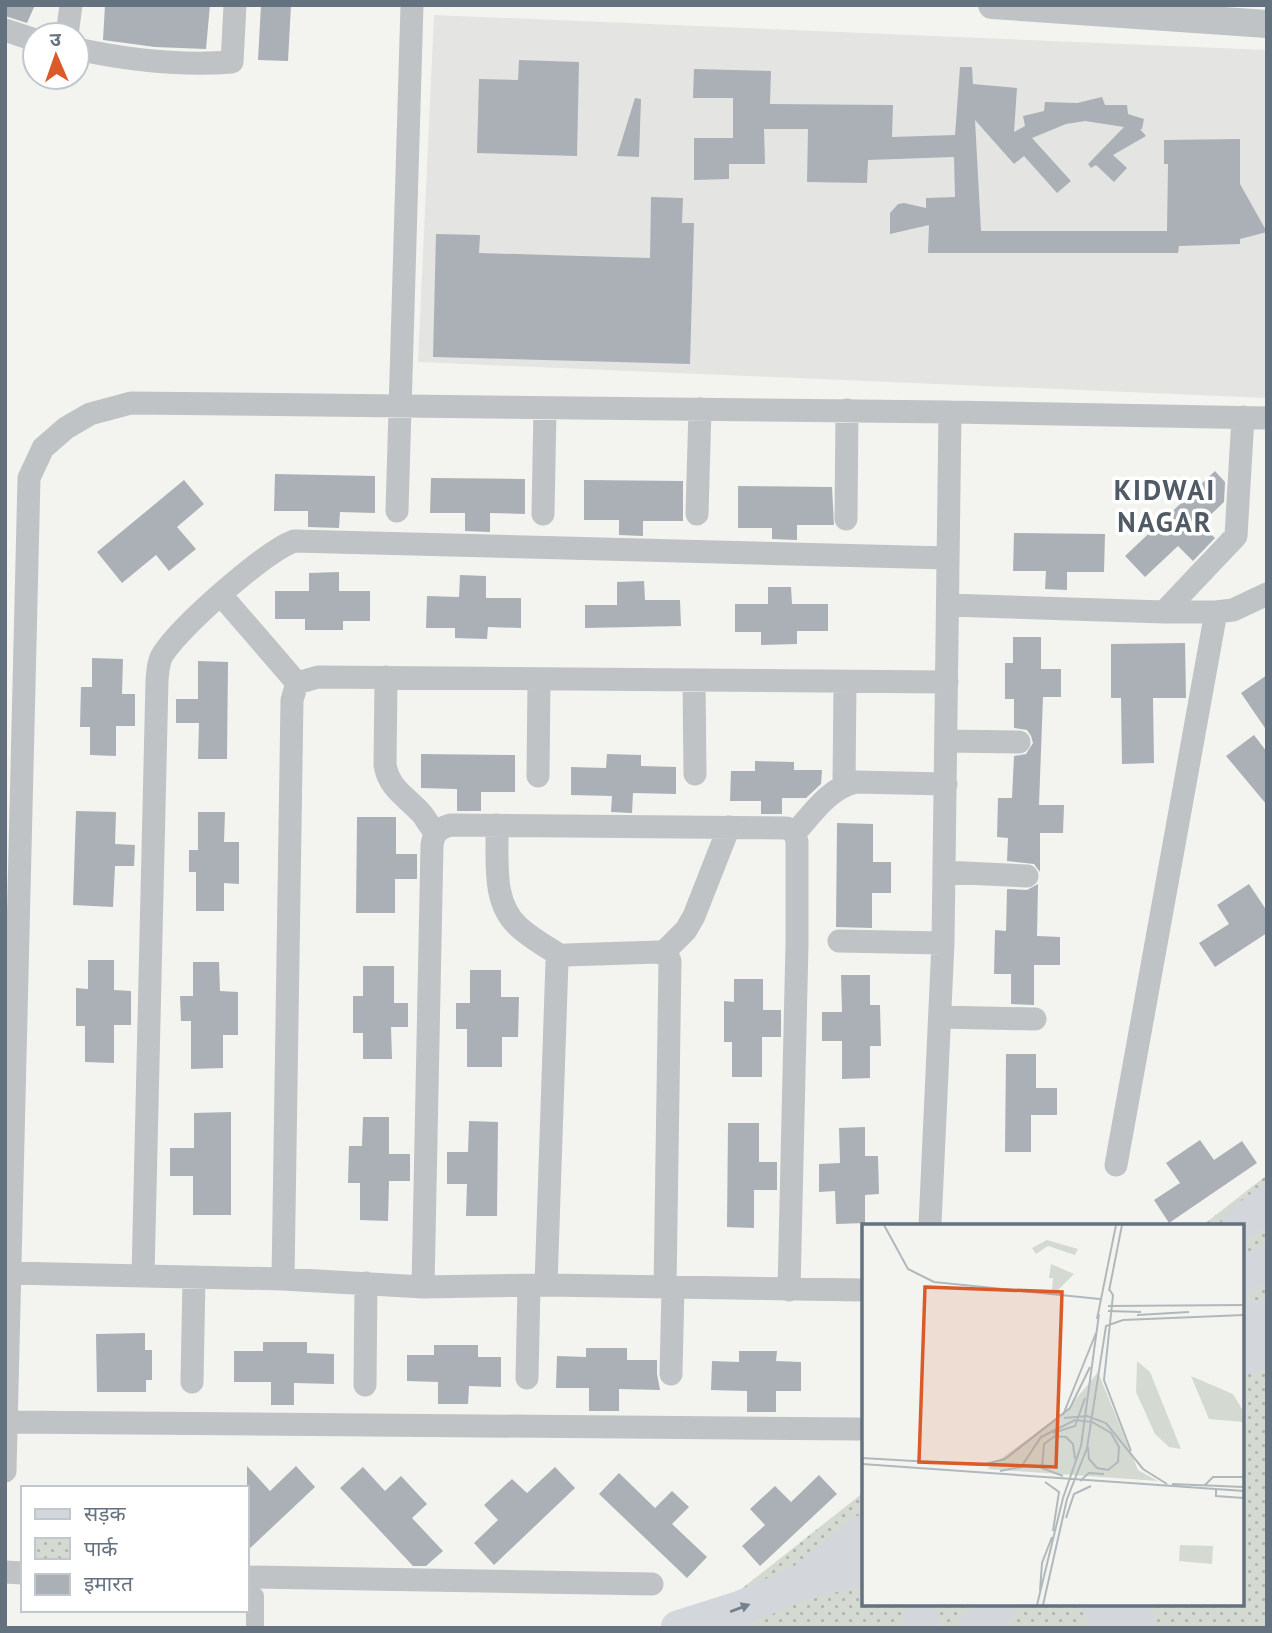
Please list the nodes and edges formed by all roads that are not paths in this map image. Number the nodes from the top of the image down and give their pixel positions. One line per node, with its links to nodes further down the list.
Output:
1 (236, 5): 6 (street)
2 (412, 5): 7 (street)
3 (992, 5): 4 (street)
4 (1111, 9): 5 (street)
5 (1263, 19)
6 (91, 52)
7 (399, 406): 8 (street); 14 (street); 31 (street)
8 (545, 408): 9 (street); 15 (street)
9 (700, 409): 10 (street); 16 (street)
10 (847, 410): 11 (street); 17 (street)
11 (950, 412): 12 (street); 18 (street)
12 (1243, 417): 13 (street); 22 (street)
13 (1267, 418)
14 (397, 511)
15 (543, 513)
16 (697, 514)
17 (846, 519)
18 (948, 558): 20 (street); 21 (street)
19 (1267, 594): 23 (street)
20 (221, 595): 29 (street); 55 (street)
21 (948, 605): 22 (street); 28 (street)
22 (1164, 612): 23 (street)
23 (1216, 612): 51 (street)
24 (386, 677): 25 (street); 29 (street); 40 (street)
25 (539, 679): 26 (street); 35 (street)
26 (694, 680): 27 (street); 34 (street)
27 (845, 681): 28 (street); 37 (street)
28 (947, 682): 32 (street)
29 (298, 683): 58 (street)
30 (5, 712): 31 (street)
31 (25, 724): 50 (street)
32 (946, 741): 33 (street); 36 (street)
33 (1019, 742)
34 (695, 774)
35 (538, 776)
36 (946, 784): 37 (street); 42 (street)
37 (844, 785): 41 (street)
38 (497, 825): 39 (street); 40 (street); 47 (street)
39 (729, 827): 41 (street); 46 (street)
40 (436, 832): 61 (street)
41 (795, 833): 63 (street)
42 (944, 872): 43 (street); 45 (street)
43 (1027, 876)
44 (839, 941): 45 (street)
45 (943, 943): 48 (street)
46 (663, 953): 47 (street); 62 (street)
47 (561, 956): 60 (street)
48 (940, 1017): 49 (street); 52 (street)
49 (1035, 1019)
50 (9, 1153): 54 (street)
51 (1116, 1165)
52 (930, 1224)
53 (1267, 1261): 57 (main road)
54 (10, 1273): 55 (street); 73 (street)
55 (143, 1276): 56 (street)
56 (194, 1277): 58 (street); 71 (street)
57 (1244, 1277)
58 (284, 1279): 59 (street)
59 (366, 1283): 61 (street); 72 (street)
60 (538, 1285): 61 (street); 62 (street); 70 (street)
61 (423, 1286)
62 (669, 1288): 63 (street); 69 (street)
63 (789, 1290): 64 (street)
64 (862, 1290)
65 (1267, 1316): 66 (main road)
66 (1244, 1324)
67 (1267, 1350): 68 (main road)
68 (1244, 1357)
69 (671, 1374)
70 (527, 1378)
71 (192, 1382)
72 (365, 1385)
73 (6, 1422): 74 (street); 75 (street)
74 (859, 1429)
75 (5, 1471)
76 (862, 1534): 78 (main road)
77 (862, 1568): 78 (main road)
78 (801, 1583): 86 (main road, one-way to 78)
79 (652, 1584): 80 (street)
80 (251, 1586): 85 (street)
81 (920, 1605): 87 (main road)
82 (1000, 1605): 88 (main road)
83 (1100, 1605): 89 (main road)
84 (1133, 1605): 90 (main road)
85 (255, 1628)
86 (678, 1628)
87 (920, 1628)
88 (976, 1628)
89 (1107, 1628)
90 (1140, 1628)

